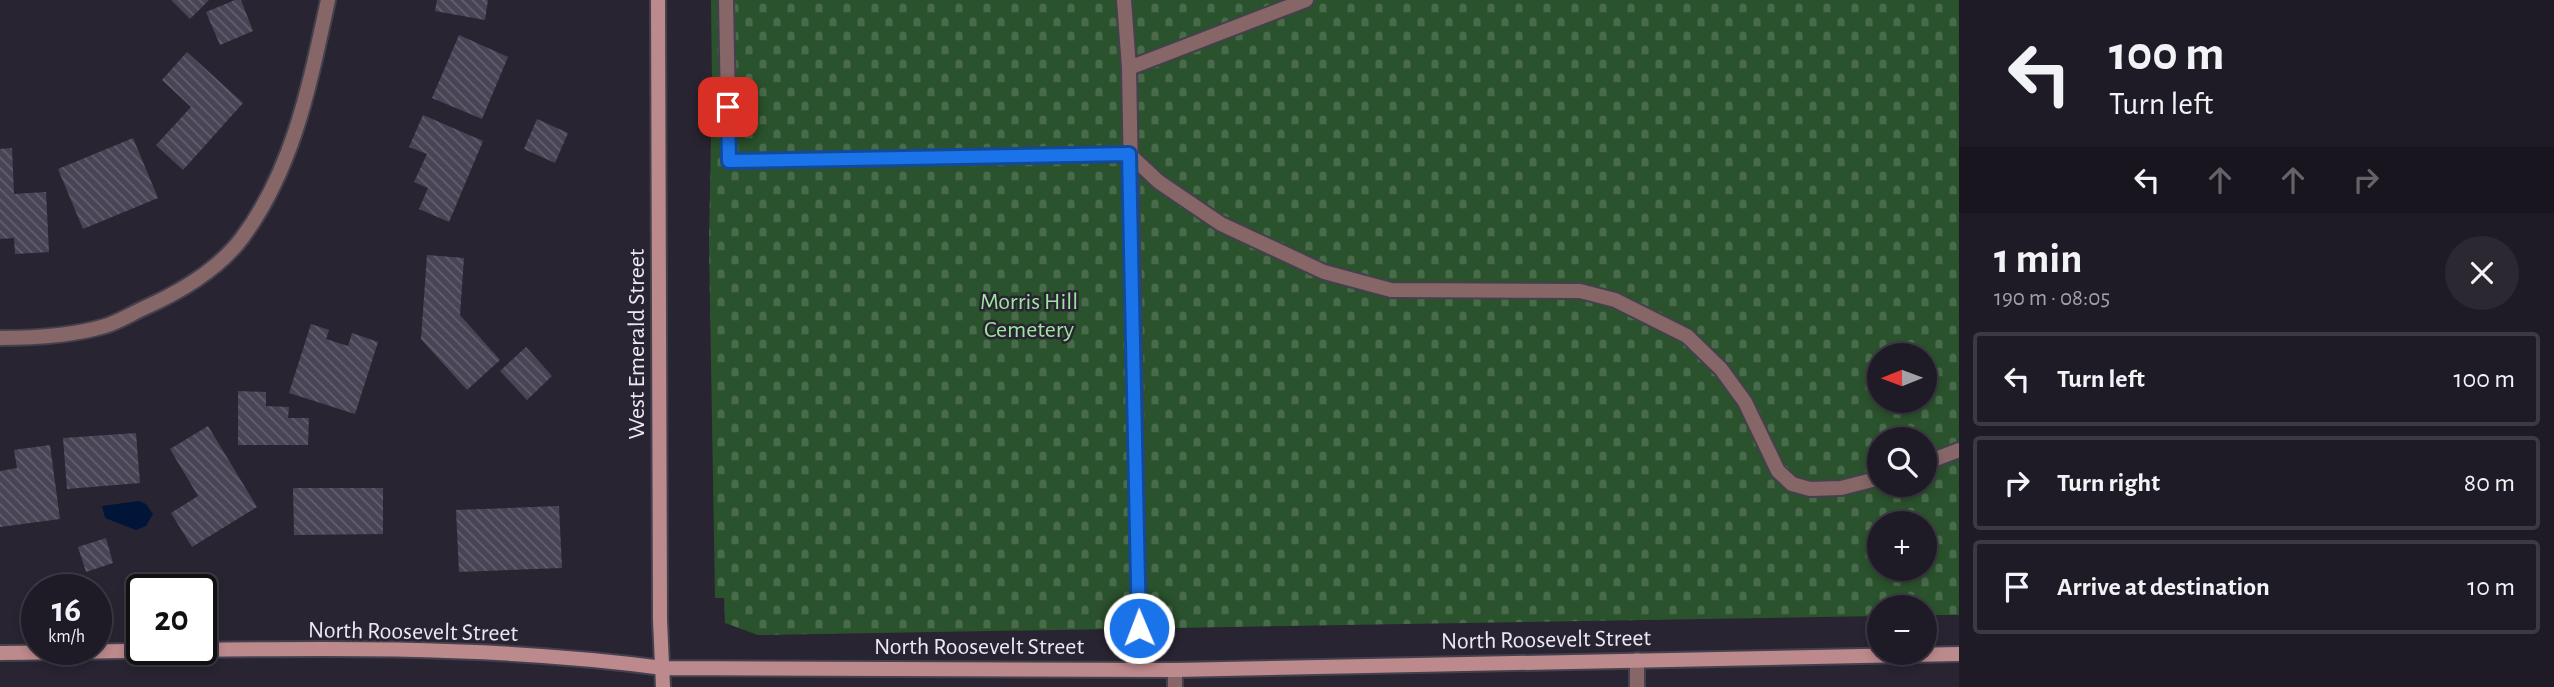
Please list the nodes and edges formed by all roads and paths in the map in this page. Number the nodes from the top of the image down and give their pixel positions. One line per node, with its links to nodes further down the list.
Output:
1 (328, 0): 8 (street)
2 (658, 0): 15 (street, West Emerald Street)
3 (726, 0): 7 (street)
4 (1124, 0): 6 (street)
5 (1306, 0): 6 (street)
6 (1129, 68): 7 (street)
7 (1129, 154): 11 (street); 16 (street)
8 (0, 338)
9 (1959, 450): 10 (street)
10 (1937, 458)
11 (1867, 481)
12 (0, 653): 15 (street, North Roosevelt Street)
13 (1959, 654): 14 (street, North Roosevelt Street)
14 (1637, 660): 17 (street, North Roosevelt Street); 20 (street)
15 (663, 668): 16 (street, North Roosevelt Street); 18 (street, West Emerald Street)
16 (1140, 670): 17 (street, North Roosevelt Street)
17 (1175, 670): 19 (street)
18 (663, 687)
19 (1175, 687)
20 (1637, 687)

